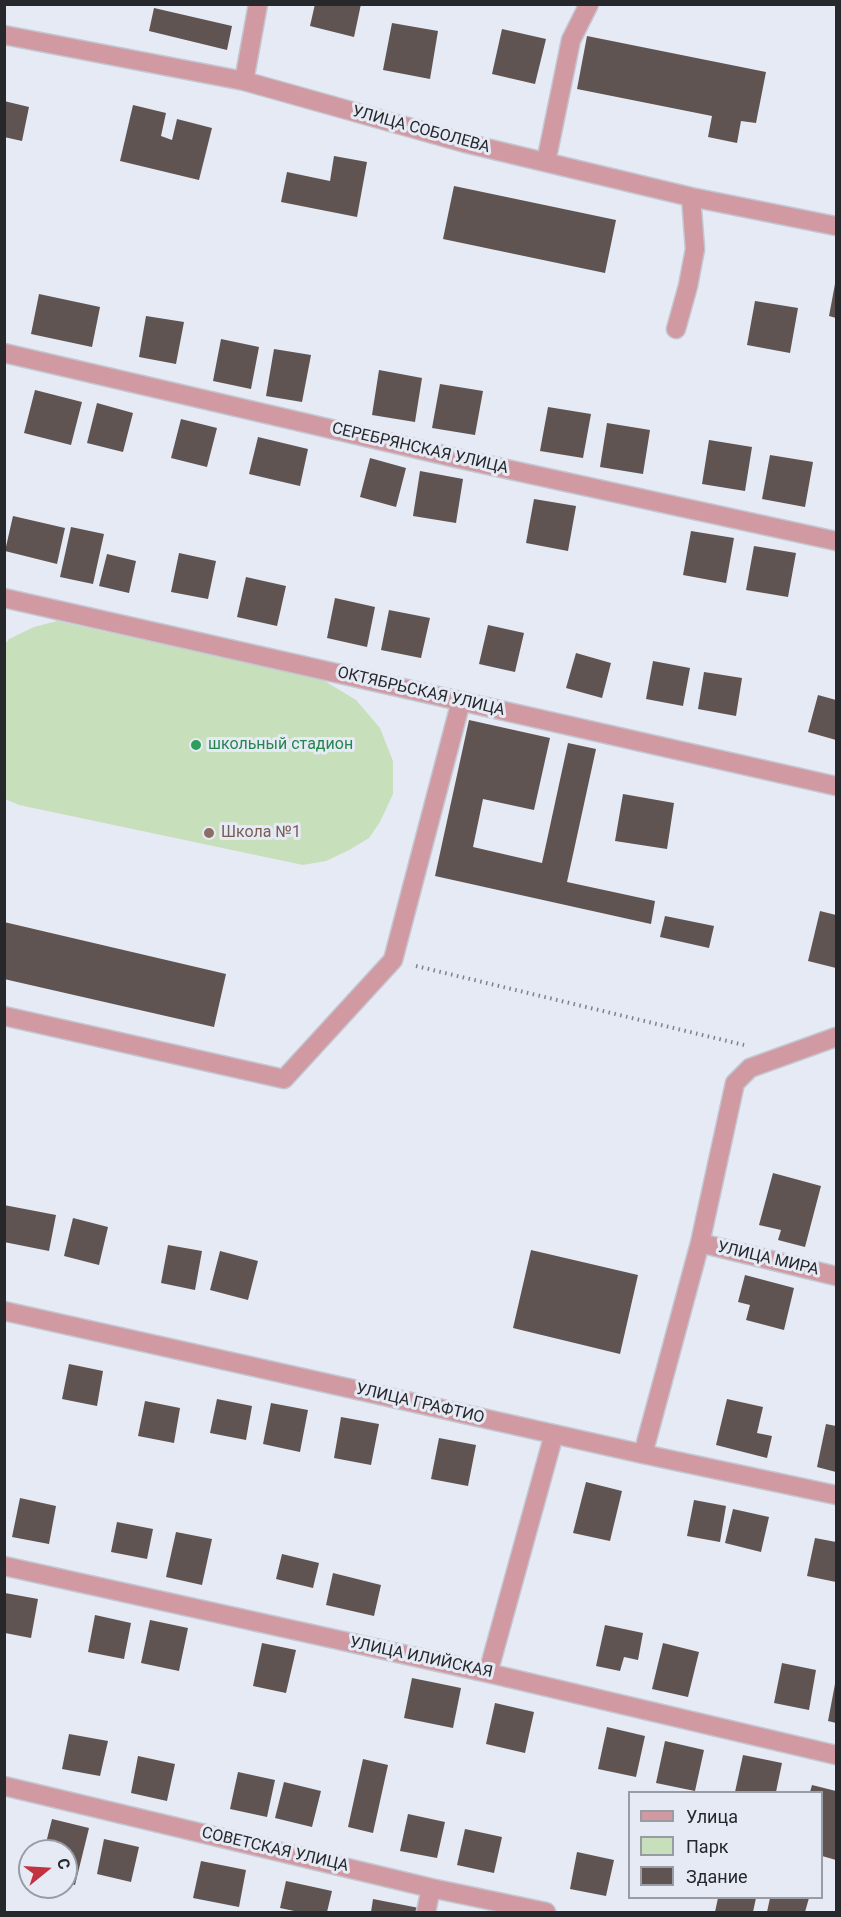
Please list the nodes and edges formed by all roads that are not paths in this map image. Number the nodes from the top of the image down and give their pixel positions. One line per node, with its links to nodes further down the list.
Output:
1 (258, 4): 4 (street)
2 (589, 4): 5 (street)
3 (4, 34): 4 (street, УЛИЦА СОБОЛЕВА)
4 (244, 81): 5 (street, УЛИЦА СОБОЛЕВА)
5 (546, 162): 6 (street, УЛИЦА СОБОЛЕВА)
6 (691, 197): 7 (street, УЛИЦА СОБОЛЕВА); 8 (street)
7 (837, 226)
8 (676, 329)
9 (4, 353): 10 (street, СЕРЕБРЯНСКАЯ УЛИЦА)
10 (837, 541)
11 (4, 598): 12 (street, ОКТЯБРЬСКАЯ УЛИЦА)
12 (461, 701): 13 (street, ОКТЯБРЬСКАЯ УЛИЦА); 14 (street)
13 (837, 786)
14 (4, 1016)
15 (837, 1037): 16 (street)
16 (700, 1243): 17 (street, УЛИЦА МИРА); 20 (street)
17 (837, 1275)
18 (4, 1311): 19 (street, УЛИЦА ГРАФТИО)
19 (554, 1434): 20 (street, УЛИЦА ГРАФТИО); 23 (street)
20 (643, 1454): 21 (street, УЛИЦА ГРАФТИО)
21 (837, 1495)
22 (4, 1566): 23 (street, УЛИЦА ИЛИЙСКАЯ)
23 (488, 1673): 24 (street, УЛИЦА ИЛИЙСКАЯ)
24 (837, 1755)
25 (4, 1786): 26 (street, СОВЕТСКАЯ УЛИЦА)
26 (431, 1888): 27 (street); 28 (street, СОВЕТСКАЯ УЛИЦА)
27 (426, 1912)
28 (546, 1912)

